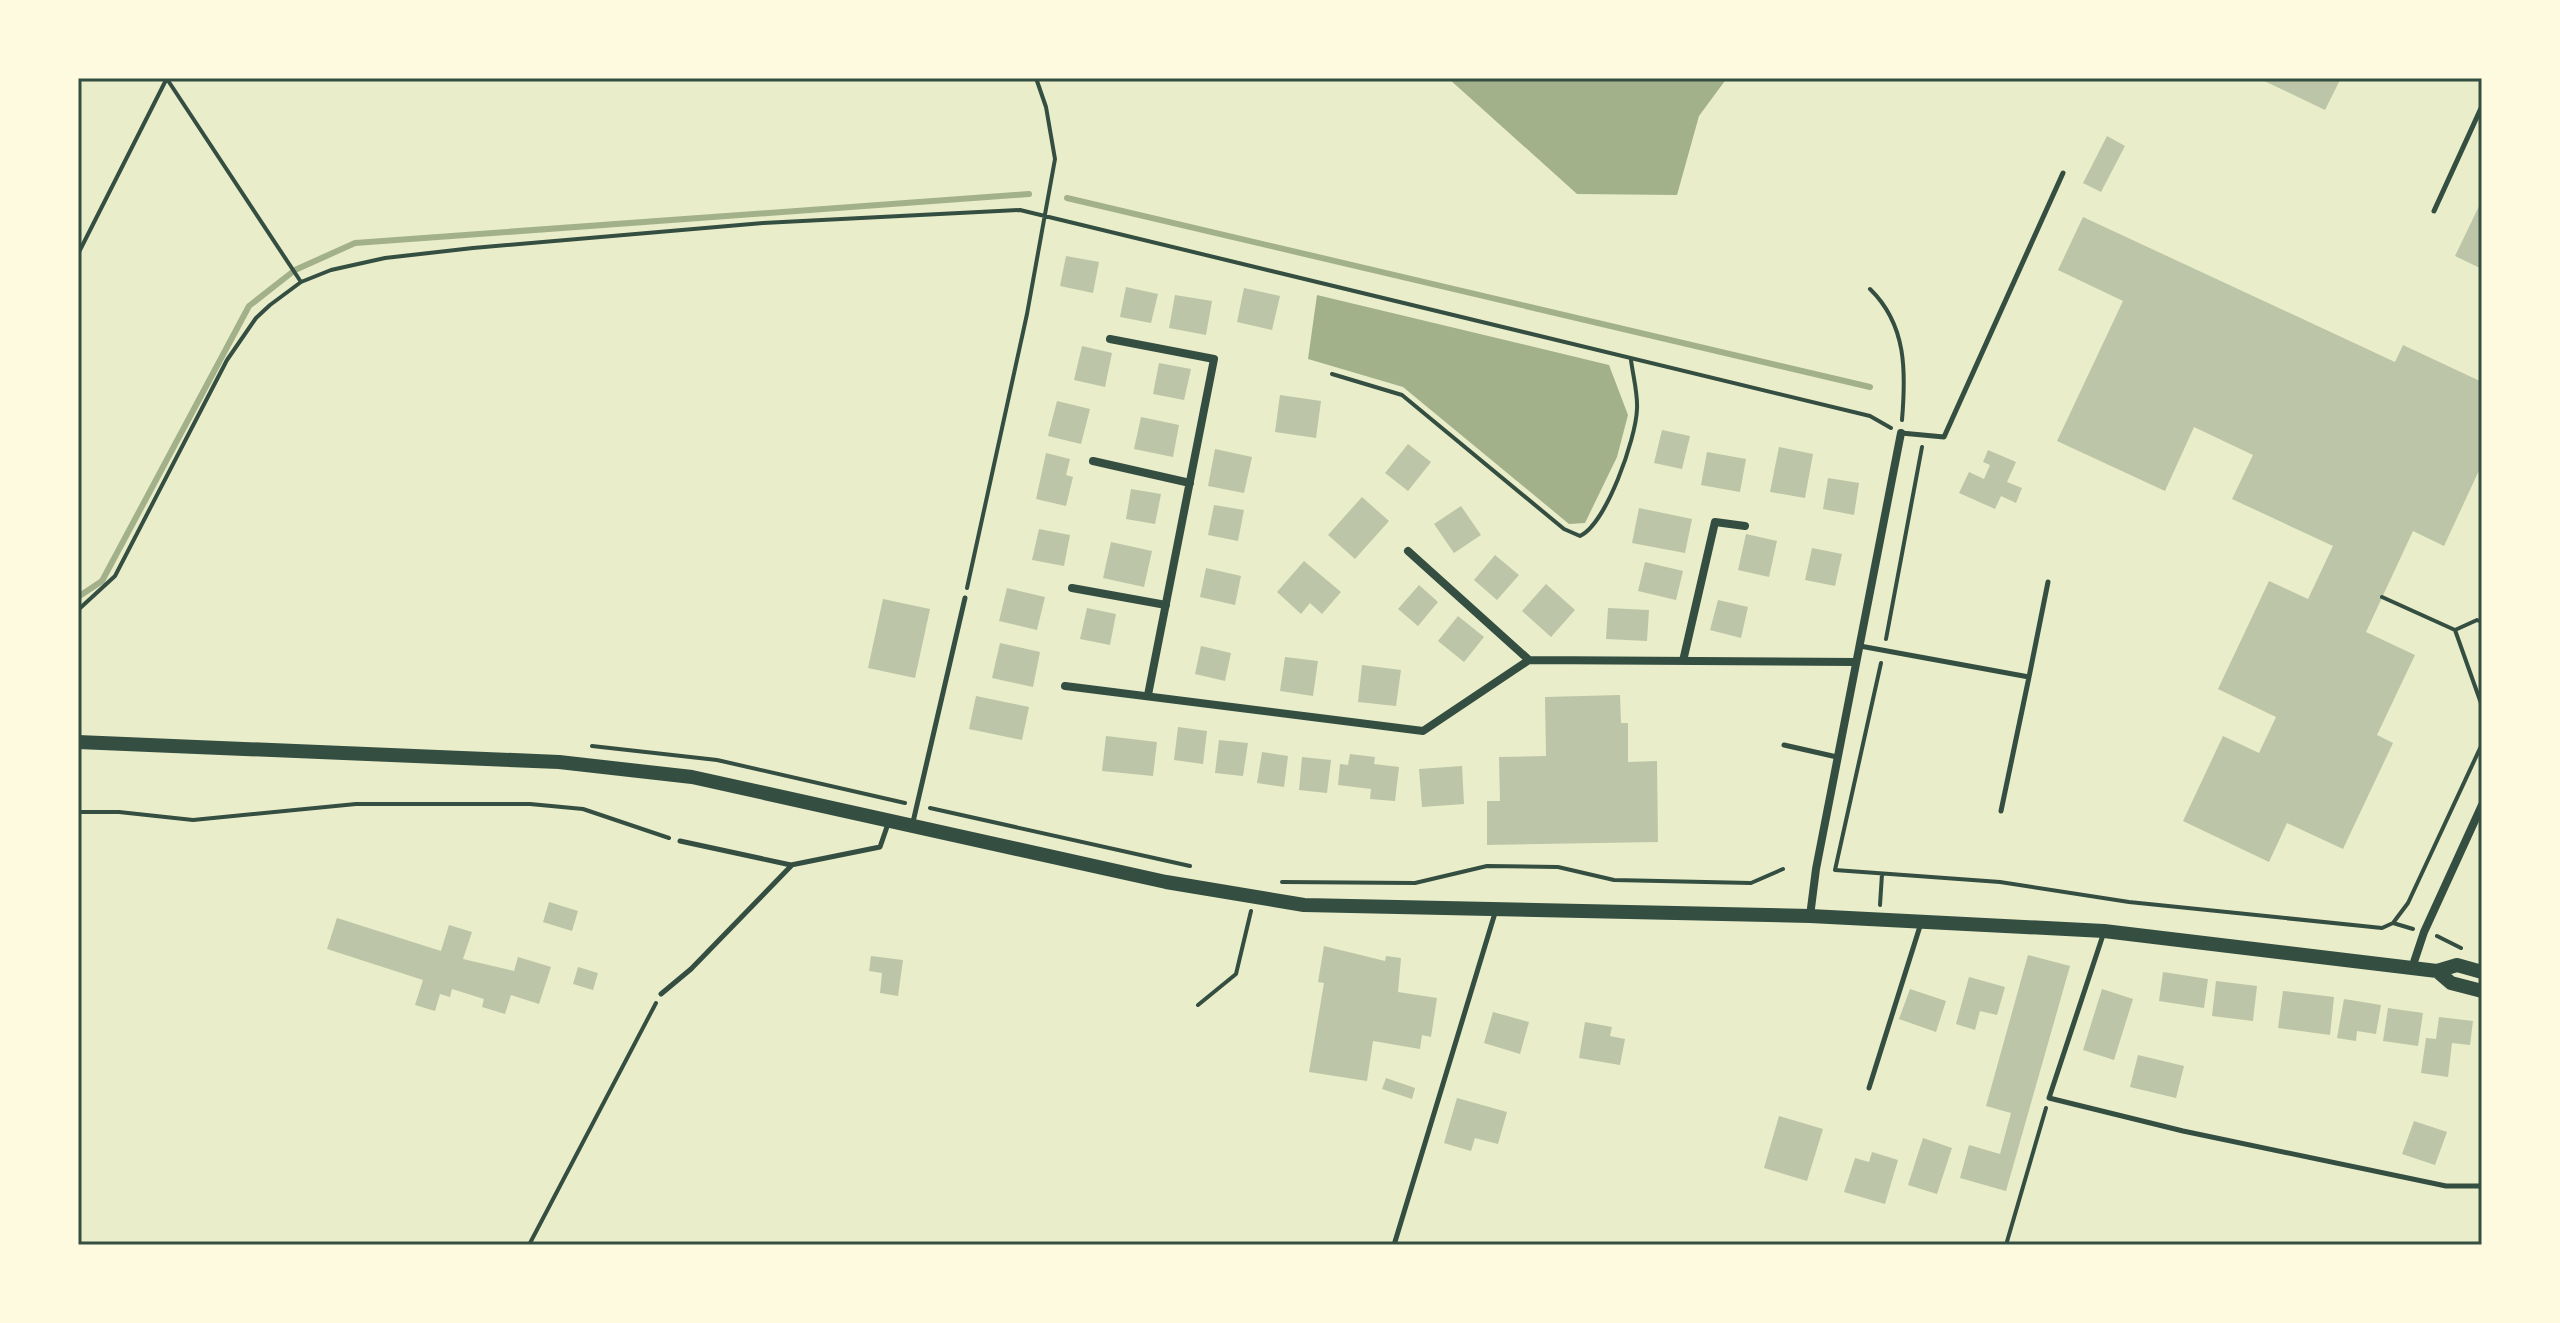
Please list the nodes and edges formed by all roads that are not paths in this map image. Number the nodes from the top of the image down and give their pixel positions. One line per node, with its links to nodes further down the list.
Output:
1 (2482, 106): 3 (lane)
2 (2063, 173): 5 (lane)
3 (2434, 211)
4 (1110, 339): 7 (street)
5 (1901, 433): 14 (street)
6 (1093, 461): 7 (street)
7 (1190, 483): 13 (street)
8 (1745, 526): 16 (street)
9 (1408, 551): 15 (street)
10 (2048, 582): 18 (lane)
11 (1072, 588): 13 (street)
12 (965, 598): 27 (lane)
13 (1166, 605): 20 (street)
14 (1860, 646): 17 (street); 18 (lane)
15 (1529, 660): 16 (street); 20 (street)
16 (1683, 661): 17 (street)
17 (1856, 662): 23 (street)
18 (2029, 677): 25 (lane)
19 (1065, 686): 20 (street)
20 (1148, 695)
21 (78, 742): 26 (main road)
22 (1784, 745): 23 (lane)
23 (1838, 757): 31 (street)
24 (2482, 805): 34 (street)
25 (2001, 811)
26 (890, 819): 27 (main road); 29 (lane)
27 (913, 823): 30 (main road)
28 (680, 841): 29 (lane)
29 (791, 865): 38 (lane)
30 (1496, 910): 31 (main road); 41 (lane)
31 (1810, 916): 32 (main road)
32 (1922, 922): 33 (main road); 39 (lane)
33 (2104, 931): 34 (main road); 40 (lane)
34 (2412, 968): 35 (main road)
35 (2437, 971): 36 (main road); 37 (main road)
36 (2482, 972)
37 (2482, 991)
38 (661, 994)
39 (1869, 1088)
40 (2482, 1186)
41 (1394, 1245)

